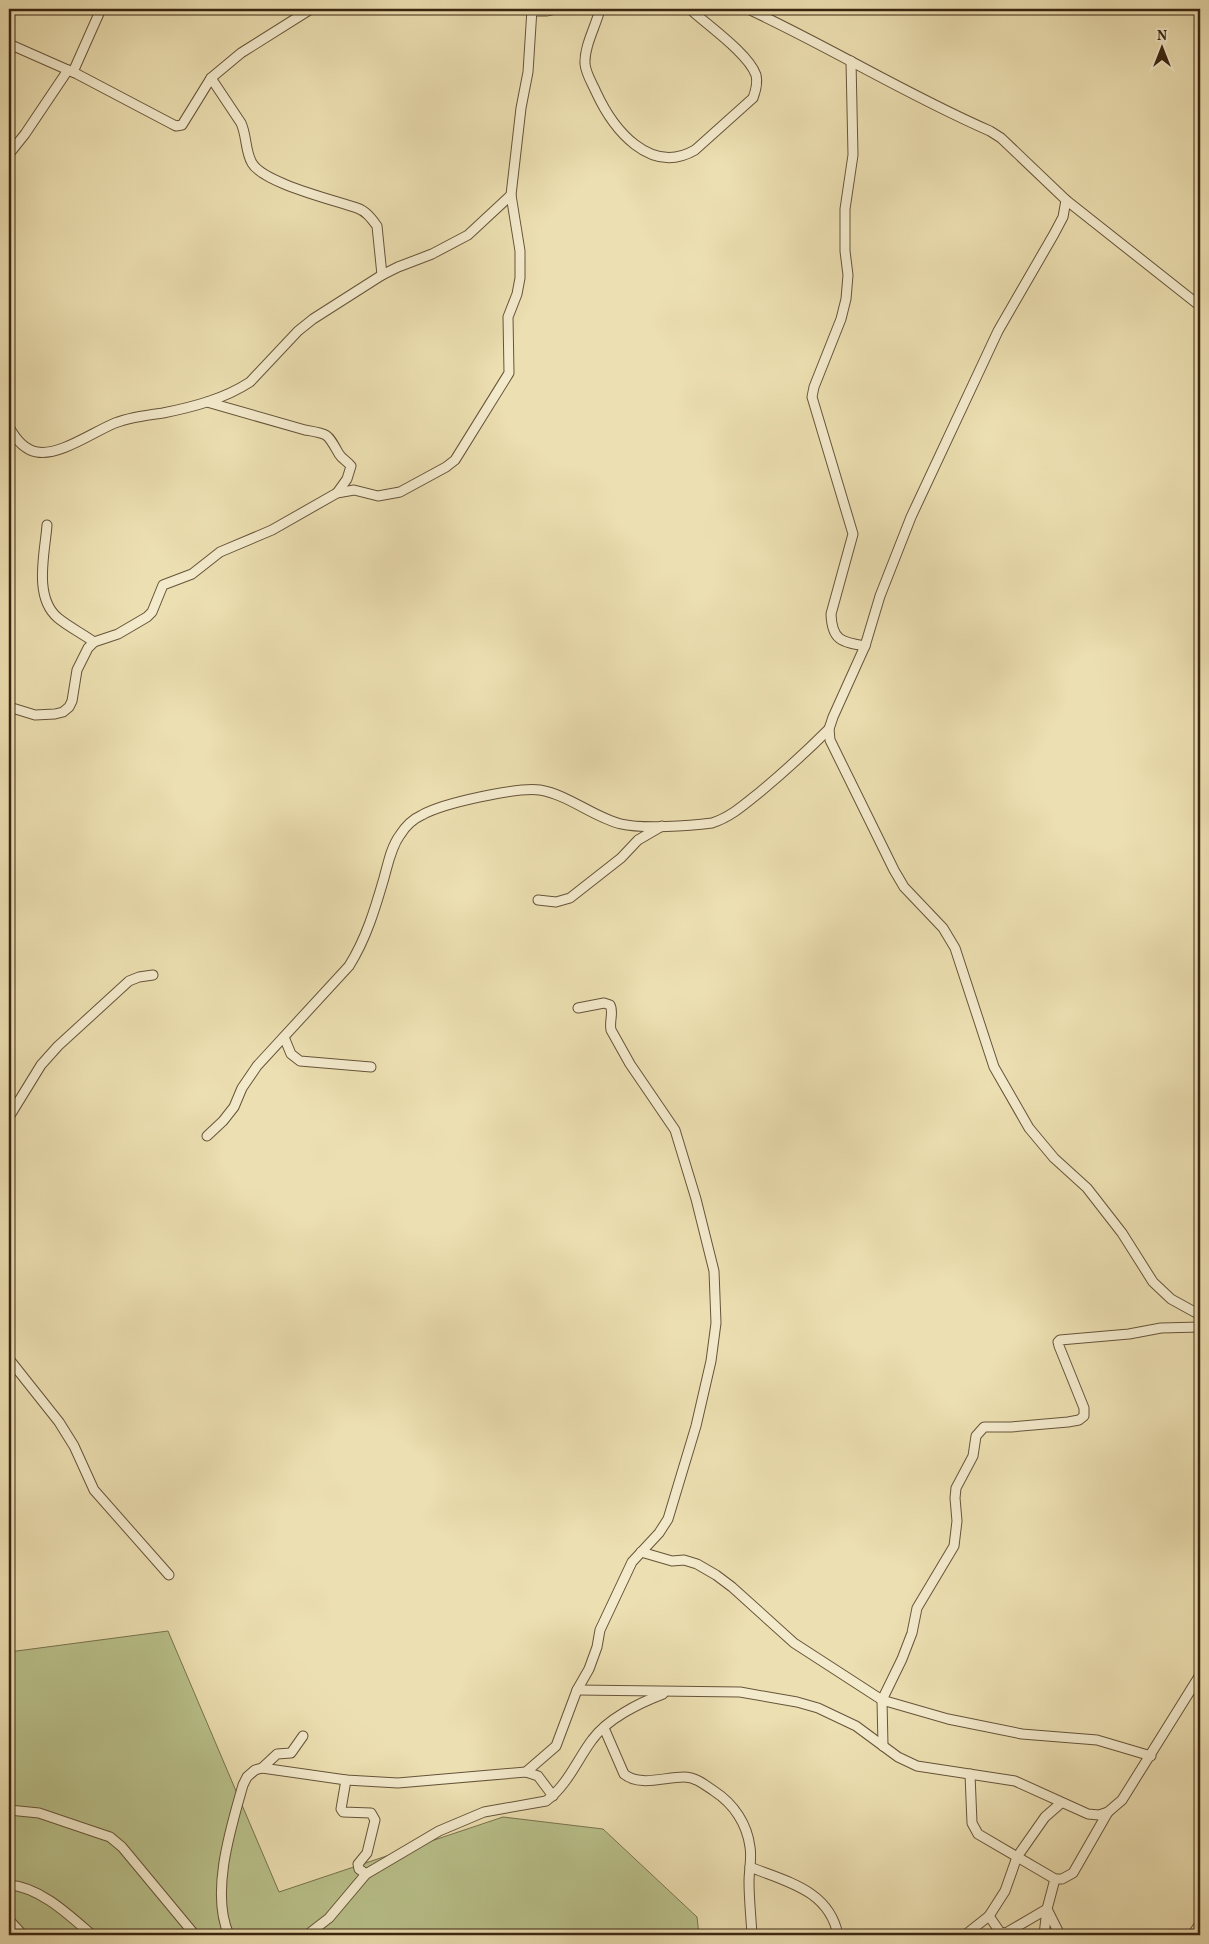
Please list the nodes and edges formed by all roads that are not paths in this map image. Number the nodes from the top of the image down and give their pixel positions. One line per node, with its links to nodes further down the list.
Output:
1 (101, 9): 12 (street)
2 (311, 9): 13 (street)
3 (556, 9): 8 (street)
4 (592, 9): 9 (street)
5 (600, 9): 9 (street)
6 (690, 9): 9 (street)
7 (748, 9): 11 (street)
8 (532, 10): 15 (street)
9 (597, 20)
10 (9, 44): 12 (street)
11 (851, 61): 16 (street); 24 (street)
12 (70, 71): 13 (street); 14 (street)
13 (211, 78): 17 (street)
14 (9, 154)
15 (511, 194): 17 (street); 21 (street)
16 (1066, 200): 18 (street); 24 (street)
17 (382, 275): 19 (street)
18 (1200, 306)
19 (207, 402): 20 (street); 21 (street)
20 (9, 427)
21 (337, 493): 23 (street)
22 (47, 525): 23 (street)
23 (94, 642): 25 (street)
24 (865, 646): 26 (street)
25 (9, 707)
26 (829, 729): 27 (street); 35 (street)
27 (662, 826): 28 (street); 31 (street)
28 (538, 900)
29 (154, 974): 33 (street)
30 (578, 1008): 38 (street)
31 (284, 1037): 32 (street); 34 (street)
32 (371, 1067)
33 (9, 1117)
34 (207, 1136)
35 (1200, 1315)
36 (1200, 1327): 43 (street)
37 (9, 1359): 39 (street)
38 (641, 1552): 41 (street); 43 (street)
39 (169, 1575)
40 (1200, 1675): 47 (street)
41 (577, 1690): 42 (street); 49 (street)
42 (667, 1692): 44 (street); 46 (street)
43 (882, 1700): 46 (street); 47 (street)
44 (604, 1728): 52 (street); 57 (street)
45 (303, 1736): 48 (street)
46 (883, 1746): 50 (street)
47 (1151, 1756): 55 (street)
48 (262, 1768): 51 (street); 68 (street)
49 (526, 1772): 51 (street); 52 (street)
50 (970, 1774): 53 (street); 56 (street)
51 (346, 1780): 58 (street)
52 (554, 1796): 58 (street)
53 (1061, 1803): 55 (street); 56 (street)
54 (9, 1810): 67 (street)
55 (1108, 1812): 59 (street)
56 (1017, 1857): 59 (street); 62 (street)
57 (750, 1867): 70 (street); 71 (street)
58 (366, 1874): 69 (street)
59 (1055, 1879): 61 (street)
60 (9, 1885): 66 (street)
61 (1047, 1909): 62 (street); 73 (street); 74 (street)
62 (989, 1916): 72 (street)
63 (9, 1920): 65 (street)
64 (1200, 1924): 75 (street)
65 (23, 1935)
66 (92, 1935)
67 (195, 1935)
68 (229, 1935)
69 (307, 1935)
70 (752, 1935)
71 (838, 1935)
72 (965, 1935)
73 (1044, 1935)
74 (1060, 1935)
75 (1192, 1935)

